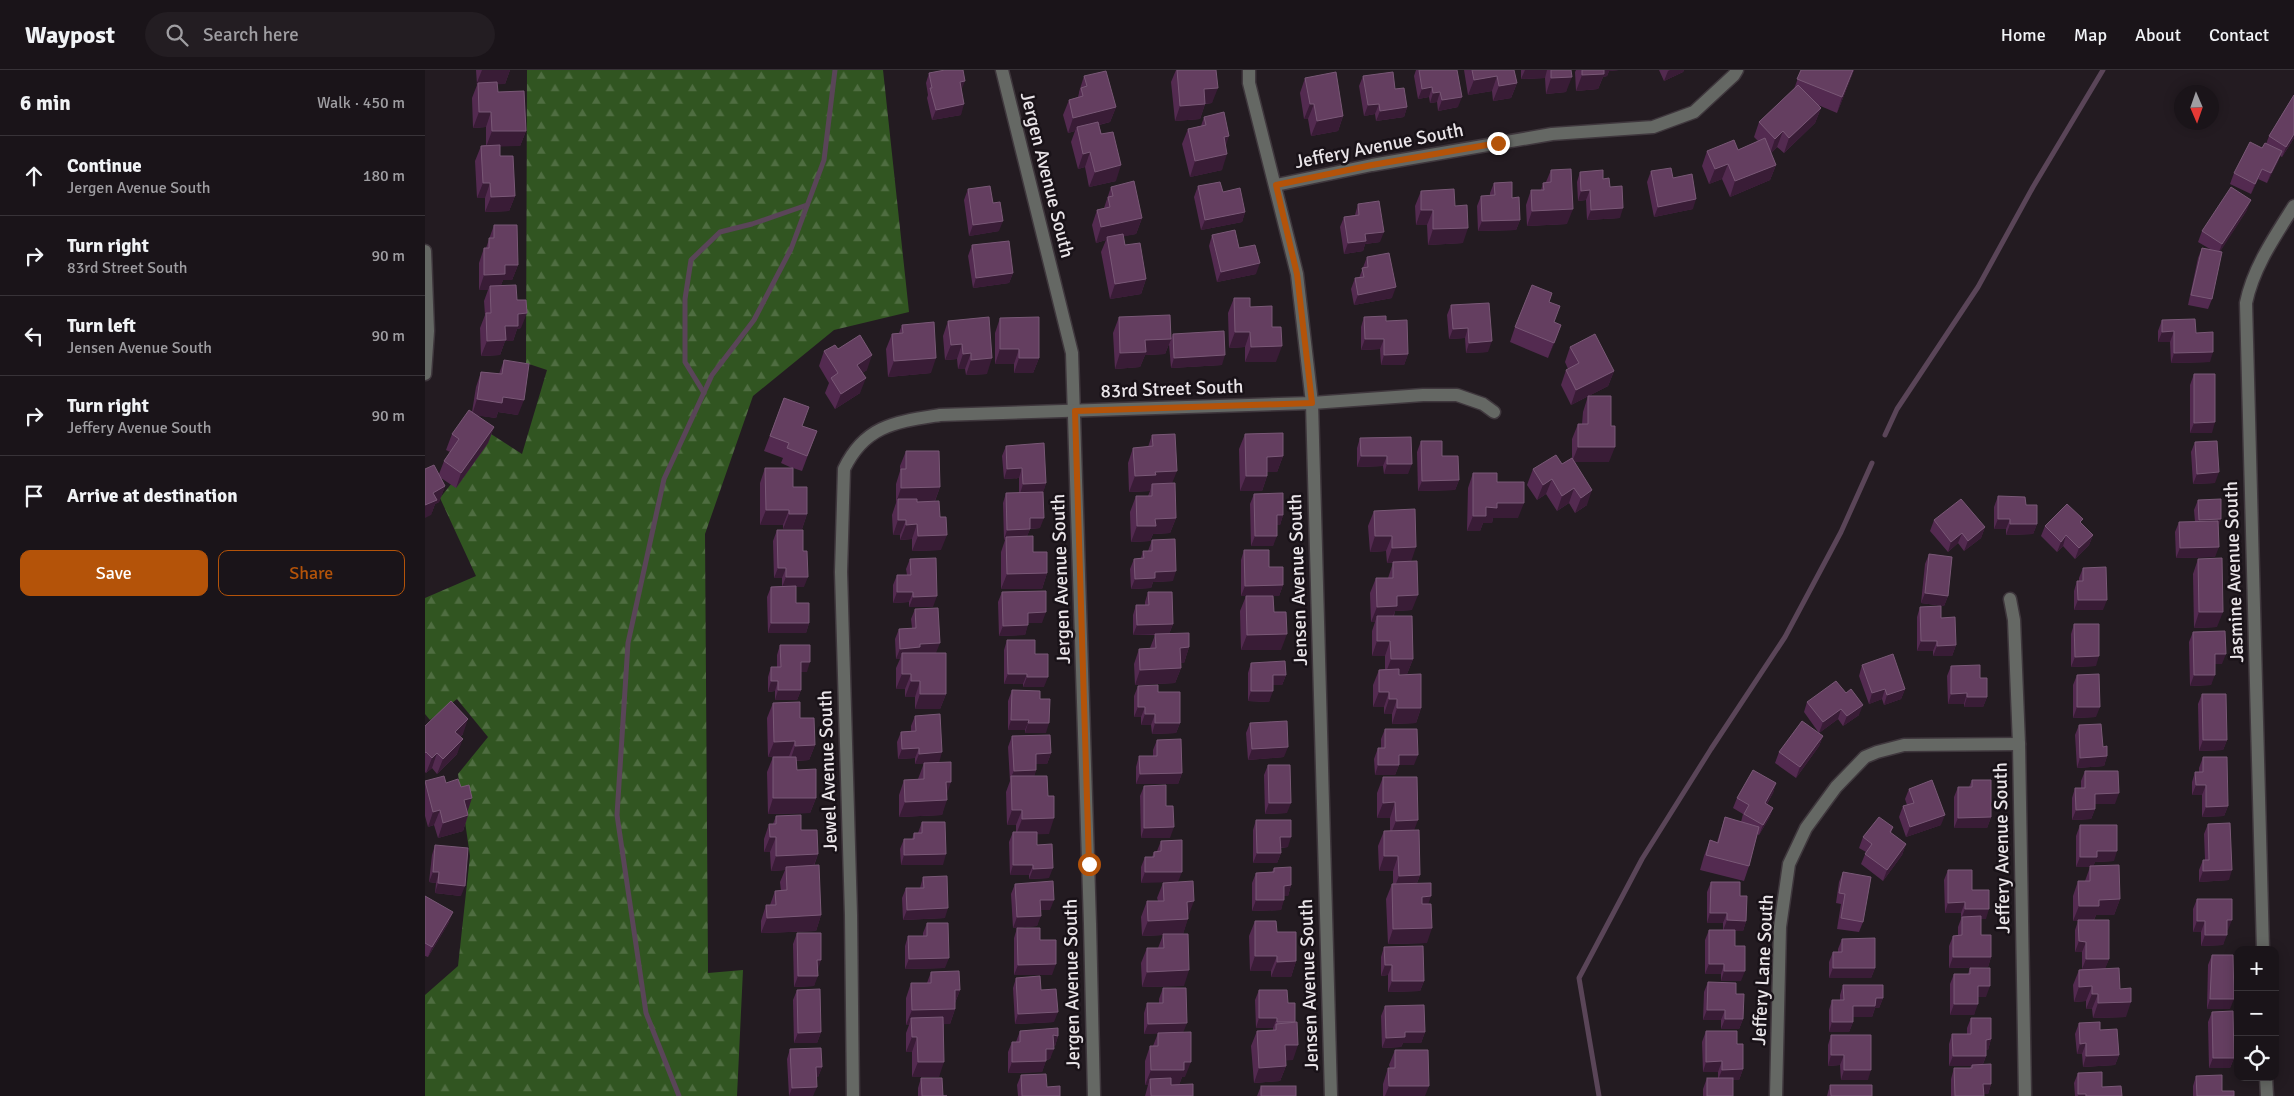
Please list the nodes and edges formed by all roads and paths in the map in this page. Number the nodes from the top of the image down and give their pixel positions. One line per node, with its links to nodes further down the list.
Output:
1 (1002, 70): 9 (street, Jergen Avenue South)
2 (1249, 70): 4 (street, Jensen Avenue South)
3 (1737, 70): 4 (street, Jeffery Avenue South)
4 (1276, 185): 8 (street, Jensen Avenue South)
5 (2294, 206): 14 (street, Jasmine Avenue South)
6 (425, 251): 7 (street)
7 (425, 374)
8 (1312, 403): 9 (street, 83rd Street South); 10 (street, 83rd Street South); 18 (street, Jensen Avenue South)
9 (1075, 411): 11 (street, 83rd Street South); 17 (street, Jergen Avenue South)
10 (1494, 412)
11 (856, 449): 16 (street, Jewel Avenue South)
12 (2010, 599): 13 (street, Jeffery Avenue South)
13 (2019, 744): 19 (street, Jeffery Lane South); 20 (street, Jeffery Avenue South)
14 (2263, 946)
15 (2266, 1081): 21 (street)
16 (853, 1096)
17 (1094, 1096)
18 (1331, 1096)
19 (1776, 1096)
20 (2025, 1096)
21 (2267, 1096)

